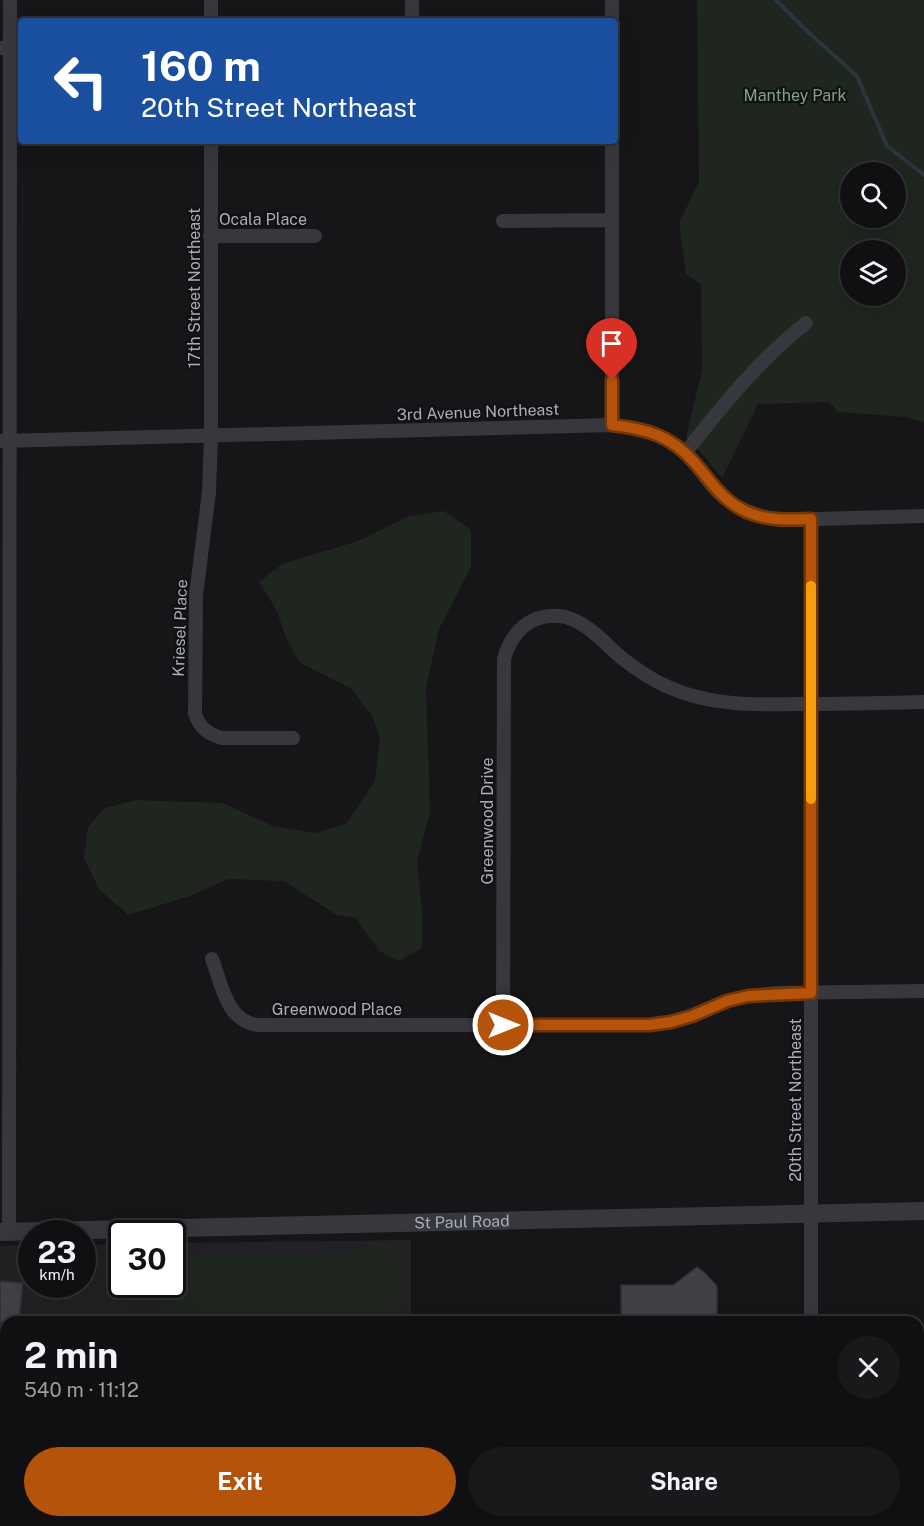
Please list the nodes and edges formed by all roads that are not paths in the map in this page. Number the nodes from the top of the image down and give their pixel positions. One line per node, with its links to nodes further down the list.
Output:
1 (10, 0): 8 (street)
2 (211, 0): 5 (street)
3 (412, 0): 6 (street)
4 (612, 0): 7 (street)
5 (211, 18)
6 (412, 18)
7 (612, 18)
8 (10, 47): 18 (street)
9 (211, 144): 13 (street, 17th Street Northeast)
10 (612, 144): 11 (street)
11 (612, 220): 12 (street); 16 (street)
12 (503, 221)
13 (210, 236): 14 (street, Ocala Place); 17 (street, 17th Street Northeast)
14 (315, 236)
15 (806, 323): 19 (street)
16 (612, 425): 17 (street, 3rd Avenue Northeast); 19 (street, 3rd Avenue Northeast)
17 (212, 436): 18 (street, 3rd Avenue Northeast); 24 (street, Kriesel Place)
18 (4, 441): 31 (street)
19 (685, 453): 21 (street, 3rd Avenue Northeast)
20 (924, 516): 21 (street, 3rd Avenue Northeast)
21 (811, 519): 23 (street, 20th Street Northeast)
22 (924, 702): 23 (street, Greenwood Drive)
23 (811, 704): 27 (street, 20th Street Northeast); 28 (street, Greenwood Drive)
24 (293, 738)
25 (212, 959): 28 (street, Greenwood Place)
26 (924, 991): 27 (street)
27 (811, 993): 28 (street); 30 (street, 20th Street Northeast)
28 (503, 1025)
29 (924, 1211): 30 (street, St Paul Road)
30 (811, 1213): 31 (street, St Paul Road); 32 (street, 20th Street Northeast)
31 (4, 1232)
32 (811, 1316)

